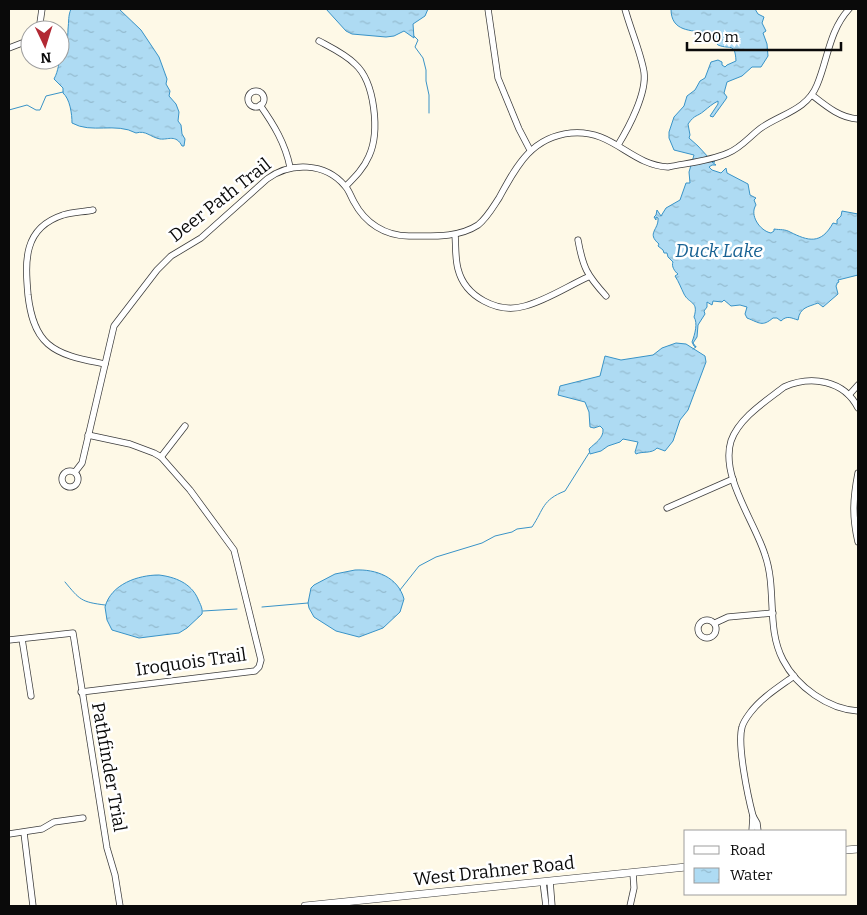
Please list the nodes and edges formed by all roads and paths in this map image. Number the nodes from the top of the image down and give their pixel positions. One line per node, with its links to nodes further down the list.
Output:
1 (488, 9): 9 (street)
2 (625, 9): 8 (street)
3 (849, 9): 5 (street)
4 (319, 41): 11 (street)
5 (812, 95): 7 (street); 8 (street, Deer Path Trail)
6 (260, 105): 10 (street)
7 (858, 119)
8 (618, 145): 9 (street, Deer Path Trail)
9 (530, 150): 13 (street, Deer Path Trail)
10 (290, 167): 11 (street, Deer Path Trail); 17 (street, Deer Path Trail)
11 (346, 186): 13 (street, Deer Path Trail)
12 (93, 210): 17 (street)
13 (456, 235): 15 (street)
14 (578, 240): 15 (street)
15 (588, 277): 16 (street)
16 (606, 296)
17 (105, 364): 22 (street, Deer Path Trail)
18 (858, 385): 19 (street)
19 (849, 395): 20 (street); 26 (street)
20 (858, 408)
21 (185, 426): 23 (street)
22 (88, 435): 23 (street, Iroquois Trail); 24 (street, Deer Path Trail)
23 (160, 457): 34 (street, Iroquois Trail)
24 (75, 472)
25 (858, 473): 28 (street)
26 (733, 480): 27 (street); 29 (street)
27 (667, 508)
28 (858, 542)
29 (772, 613): 30 (street); 33 (street)
30 (715, 623)
31 (22, 639): 32 (street); 34 (street, Pathfinder Trial); 35 (street)
32 (9, 640)
33 (794, 676): 36 (street); 37 (street)
34 (81, 692): 48 (street, Pathfinder Trial)
35 (31, 696)
36 (858, 711)
37 (753, 816): 39 (street); 40 (street)
38 (83, 818): 41 (street)
39 (752, 830)
40 (758, 830)
41 (24, 833): 42 (street); 47 (street)
42 (9, 834)
43 (684, 867): 44 (street, West Drahner Road)
44 (633, 873): 45 (street, West Drahner Road); 52 (street)
45 (547, 882): 46 (street, West Drahner Road); 50 (street); 51 (street)
46 (360, 903): 49 (street, West Drahner Road)
47 (33, 906)
48 (120, 906)
49 (305, 906)
50 (546, 906)
51 (552, 906)
52 (630, 906)

